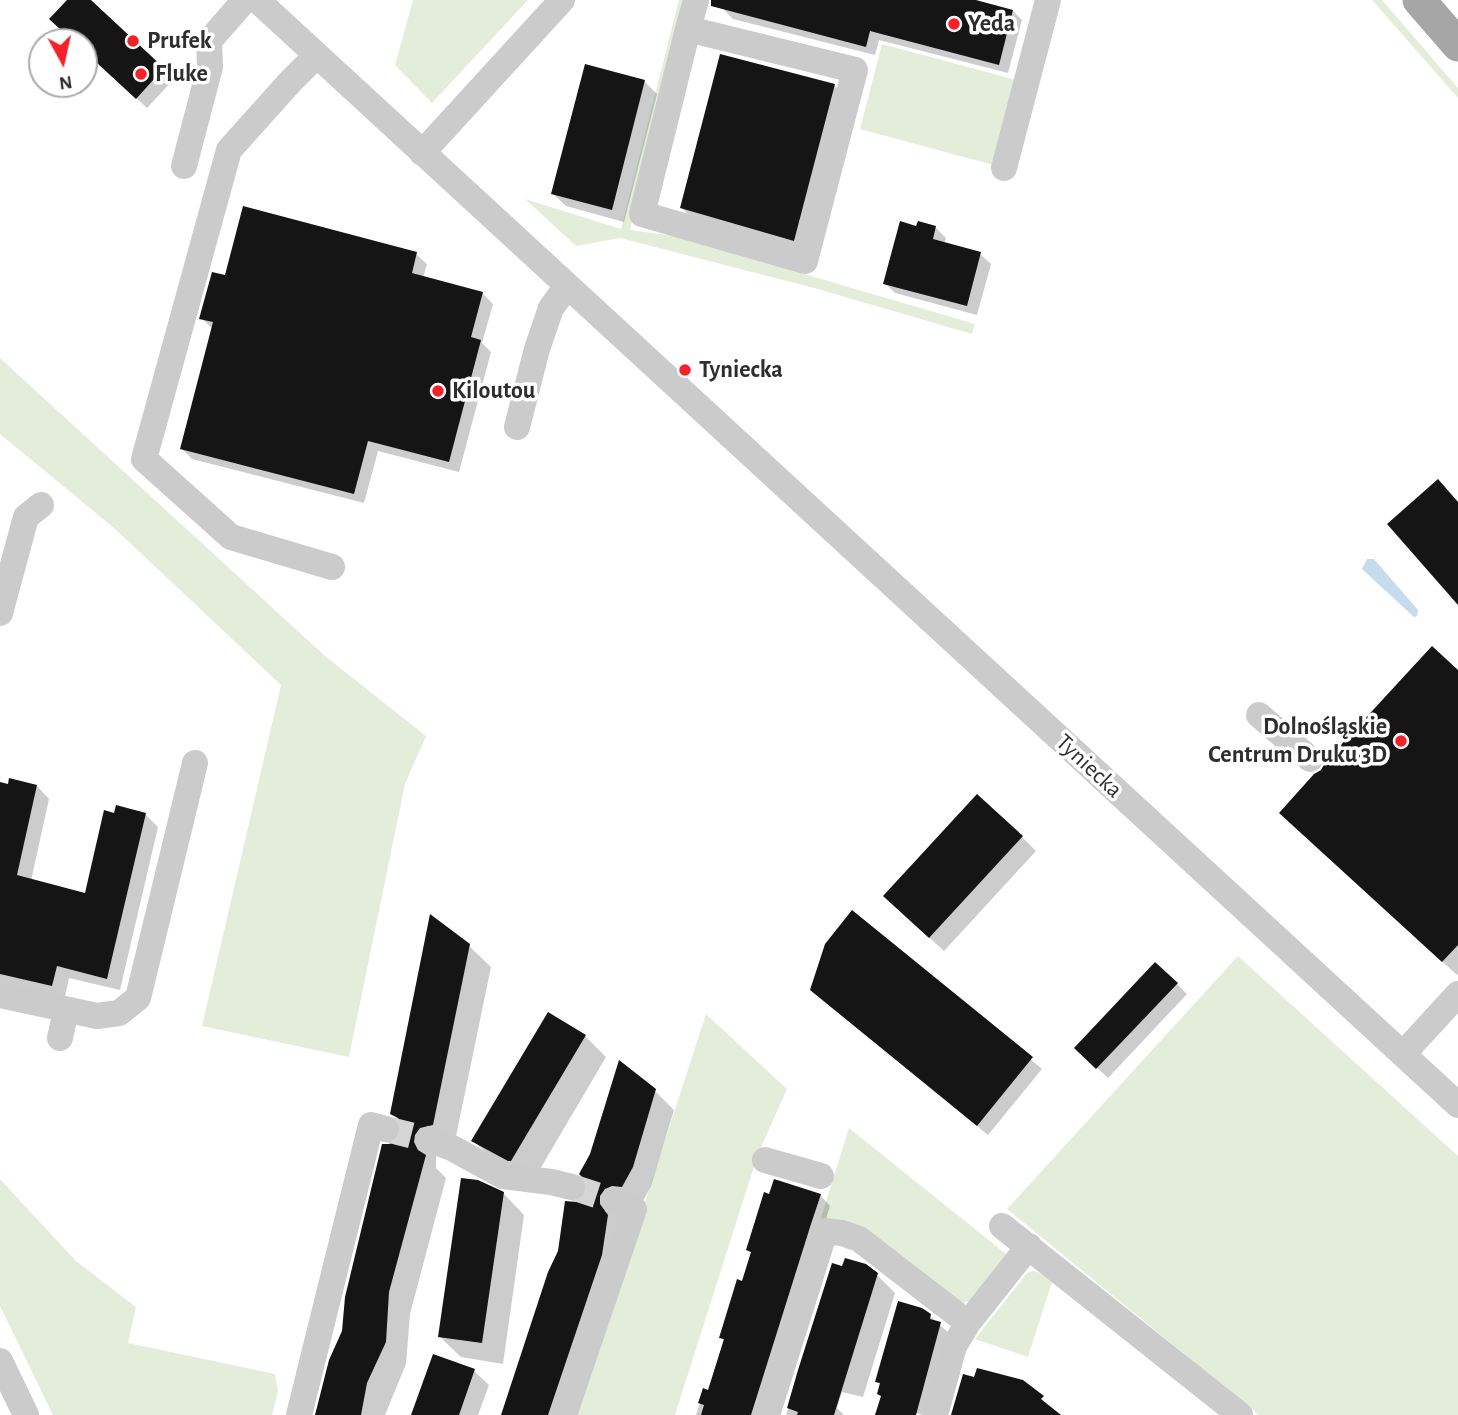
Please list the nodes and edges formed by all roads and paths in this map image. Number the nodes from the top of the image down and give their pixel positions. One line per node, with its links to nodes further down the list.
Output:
1 (245, 0): 11 (street)
2 (257, 0): 9 (street, Tyniecka)
3 (562, 0): 10 (street)
4 (696, 0): 7 (street)
5 (1048, 0): 12 (street)
6 (1419, 0): 8 (main road)
7 (688, 29): 7 (street)
8 (1458, 45)
9 (317, 55): 10 (street, Tyniecka); 16 (street)
10 (422, 153): 13 (street, Tyniecka)
11 (184, 166)
12 (1004, 168)
13 (567, 286): 14 (street); 25 (street, Tyniecka)
14 (517, 427)
15 (41, 505): 17 (street)
16 (332, 567)
17 (0, 613)
18 (1259, 715): 19 (street)
19 (1310, 759)
20 (195, 763): 23 (street)
21 (1458, 994): 25 (street)
22 (0, 995): 23 (street)
23 (66, 1011): 24 (street)
24 (60, 1038)
25 (1403, 1055): 26 (street, Tyniecka)
26 (1458, 1105)
27 (386, 1129): 38 (street)
28 (430, 1140): 31 (street)
29 (765, 1160): 30 (street)
30 (821, 1177)
31 (572, 1188)
32 (615, 1201): 39 (street)
33 (1002, 1226): 34 (street)
34 (1029, 1246): 35 (street); 42 (street)
35 (968, 1323): 40 (street); 41 (street)
36 (0, 1361): 37 (street)
37 (26, 1415)
38 (299, 1415)
39 (564, 1415)
40 (766, 1415)
41 (935, 1415)
42 (1240, 1415)

